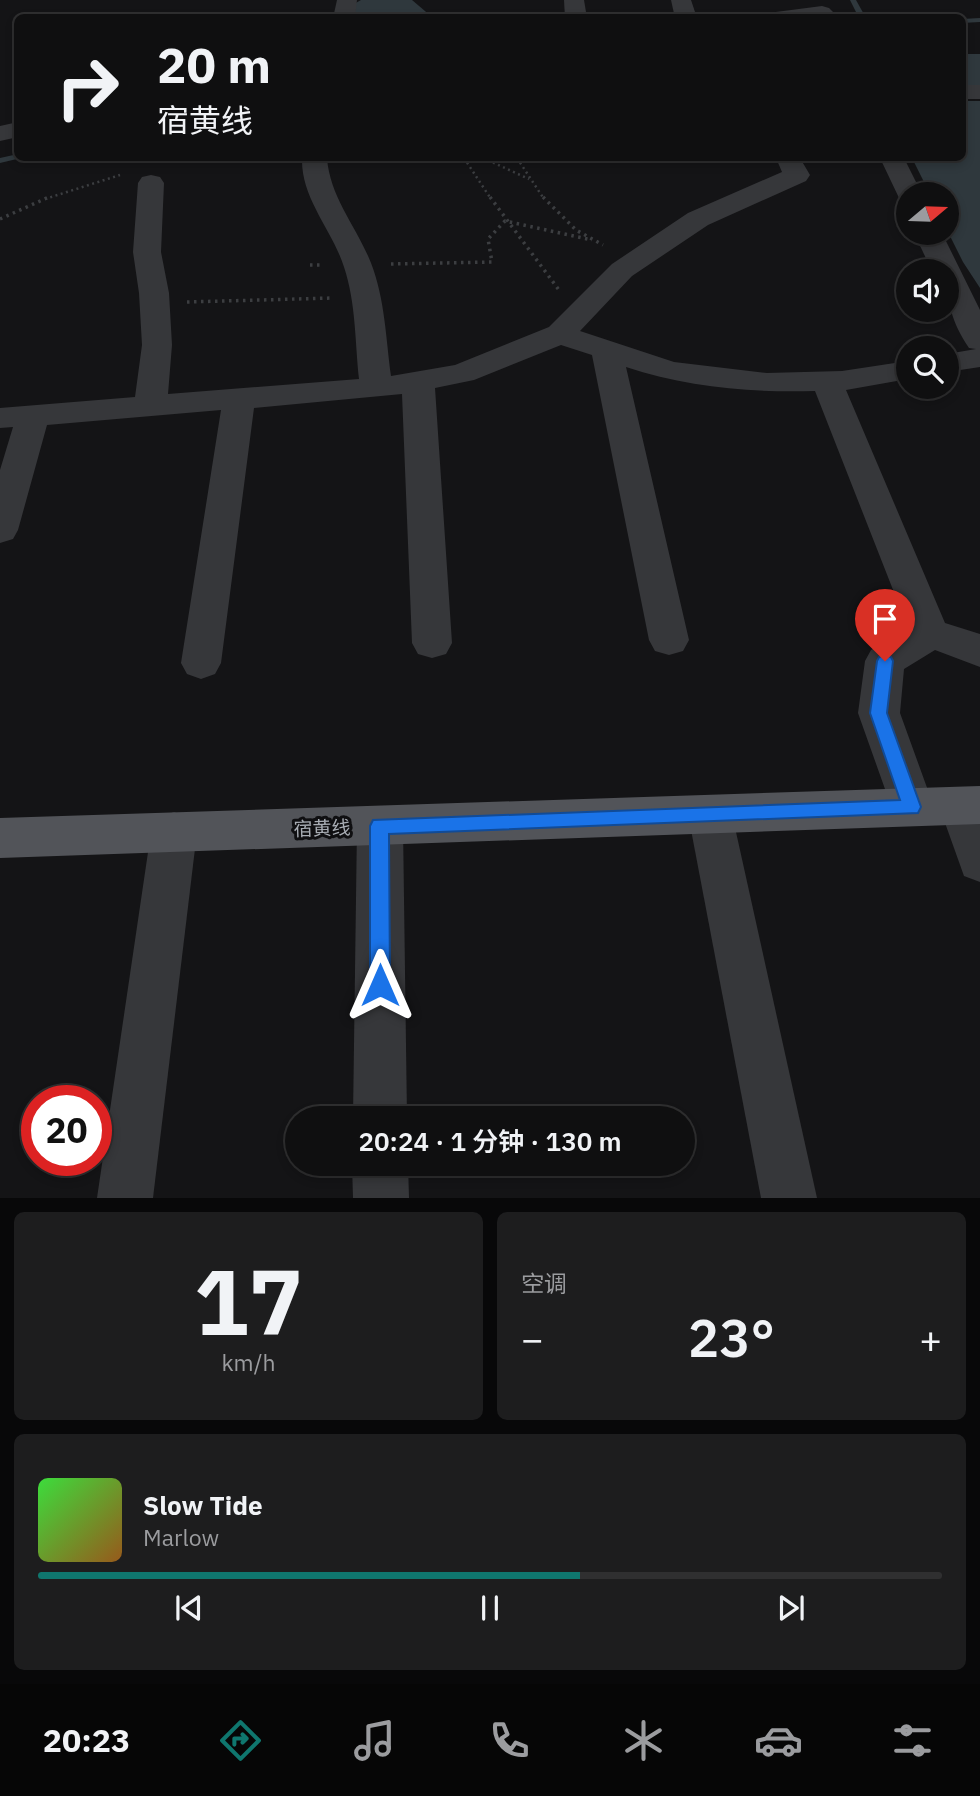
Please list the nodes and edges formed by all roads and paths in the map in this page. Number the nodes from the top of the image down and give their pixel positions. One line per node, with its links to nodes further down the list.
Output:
1 (176, 161): 9 (path)
2 (314, 161): 17 (street)
3 (466, 161): 13 (path)
4 (489, 161): 10 (path)
5 (519, 161): 10 (path)
6 (790, 161): 15 (street)
7 (893, 161): 11 (street)
8 (122, 174): 12 (path)
9 (154, 174): 20 (street)
10 (530, 180): 14 (path)
11 (903, 182)
12 (0, 219)
13 (505, 221): 14 (path); 17 (path); 21 (path)
14 (592, 240): 15 (path)
15 (640, 258): 21 (street)
16 (310, 265): 17 (path)
17 (358, 265): 18 (street)
18 (365, 297): 20 (path); 29 (street)
19 (959, 297): 22 (street)
20 (155, 302): 31 (street)
21 (569, 325): 23 (street); 27 (street)
22 (977, 331)
23 (607, 352): 28 (street); 35 (street)
24 (980, 358): 25 (street)
25 (959, 361)
26 (896, 372): 28 (street)
27 (418, 381): 29 (street); 36 (street)
28 (827, 382): 34 (street)
29 (376, 388): 30 (street)
30 (239, 400): 31 (street); 38 (street)
31 (150, 407): 32 (street)
32 (17, 417): 33 (street)
33 (0, 530)
34 (930, 634): 37 (street); 40 (street)
35 (669, 640)
36 (432, 643)
37 (980, 652)
38 (201, 663)
39 (970, 806): 40 (main road, 宿黄线); 45 (street)
40 (912, 807): 41 (main road, 宿黄线)
41 (710, 814): 42 (main road, 宿黄线); 50 (street)
42 (380, 826): 43 (main road, 宿黄线); 46 (street)
43 (174, 832): 44 (main road, 宿黄线); 48 (street)
44 (0, 838)
45 (980, 862)
46 (380, 1106)
47 (380, 1176): 49 (street)
48 (125, 1198)
49 (381, 1198)
50 (789, 1198)

